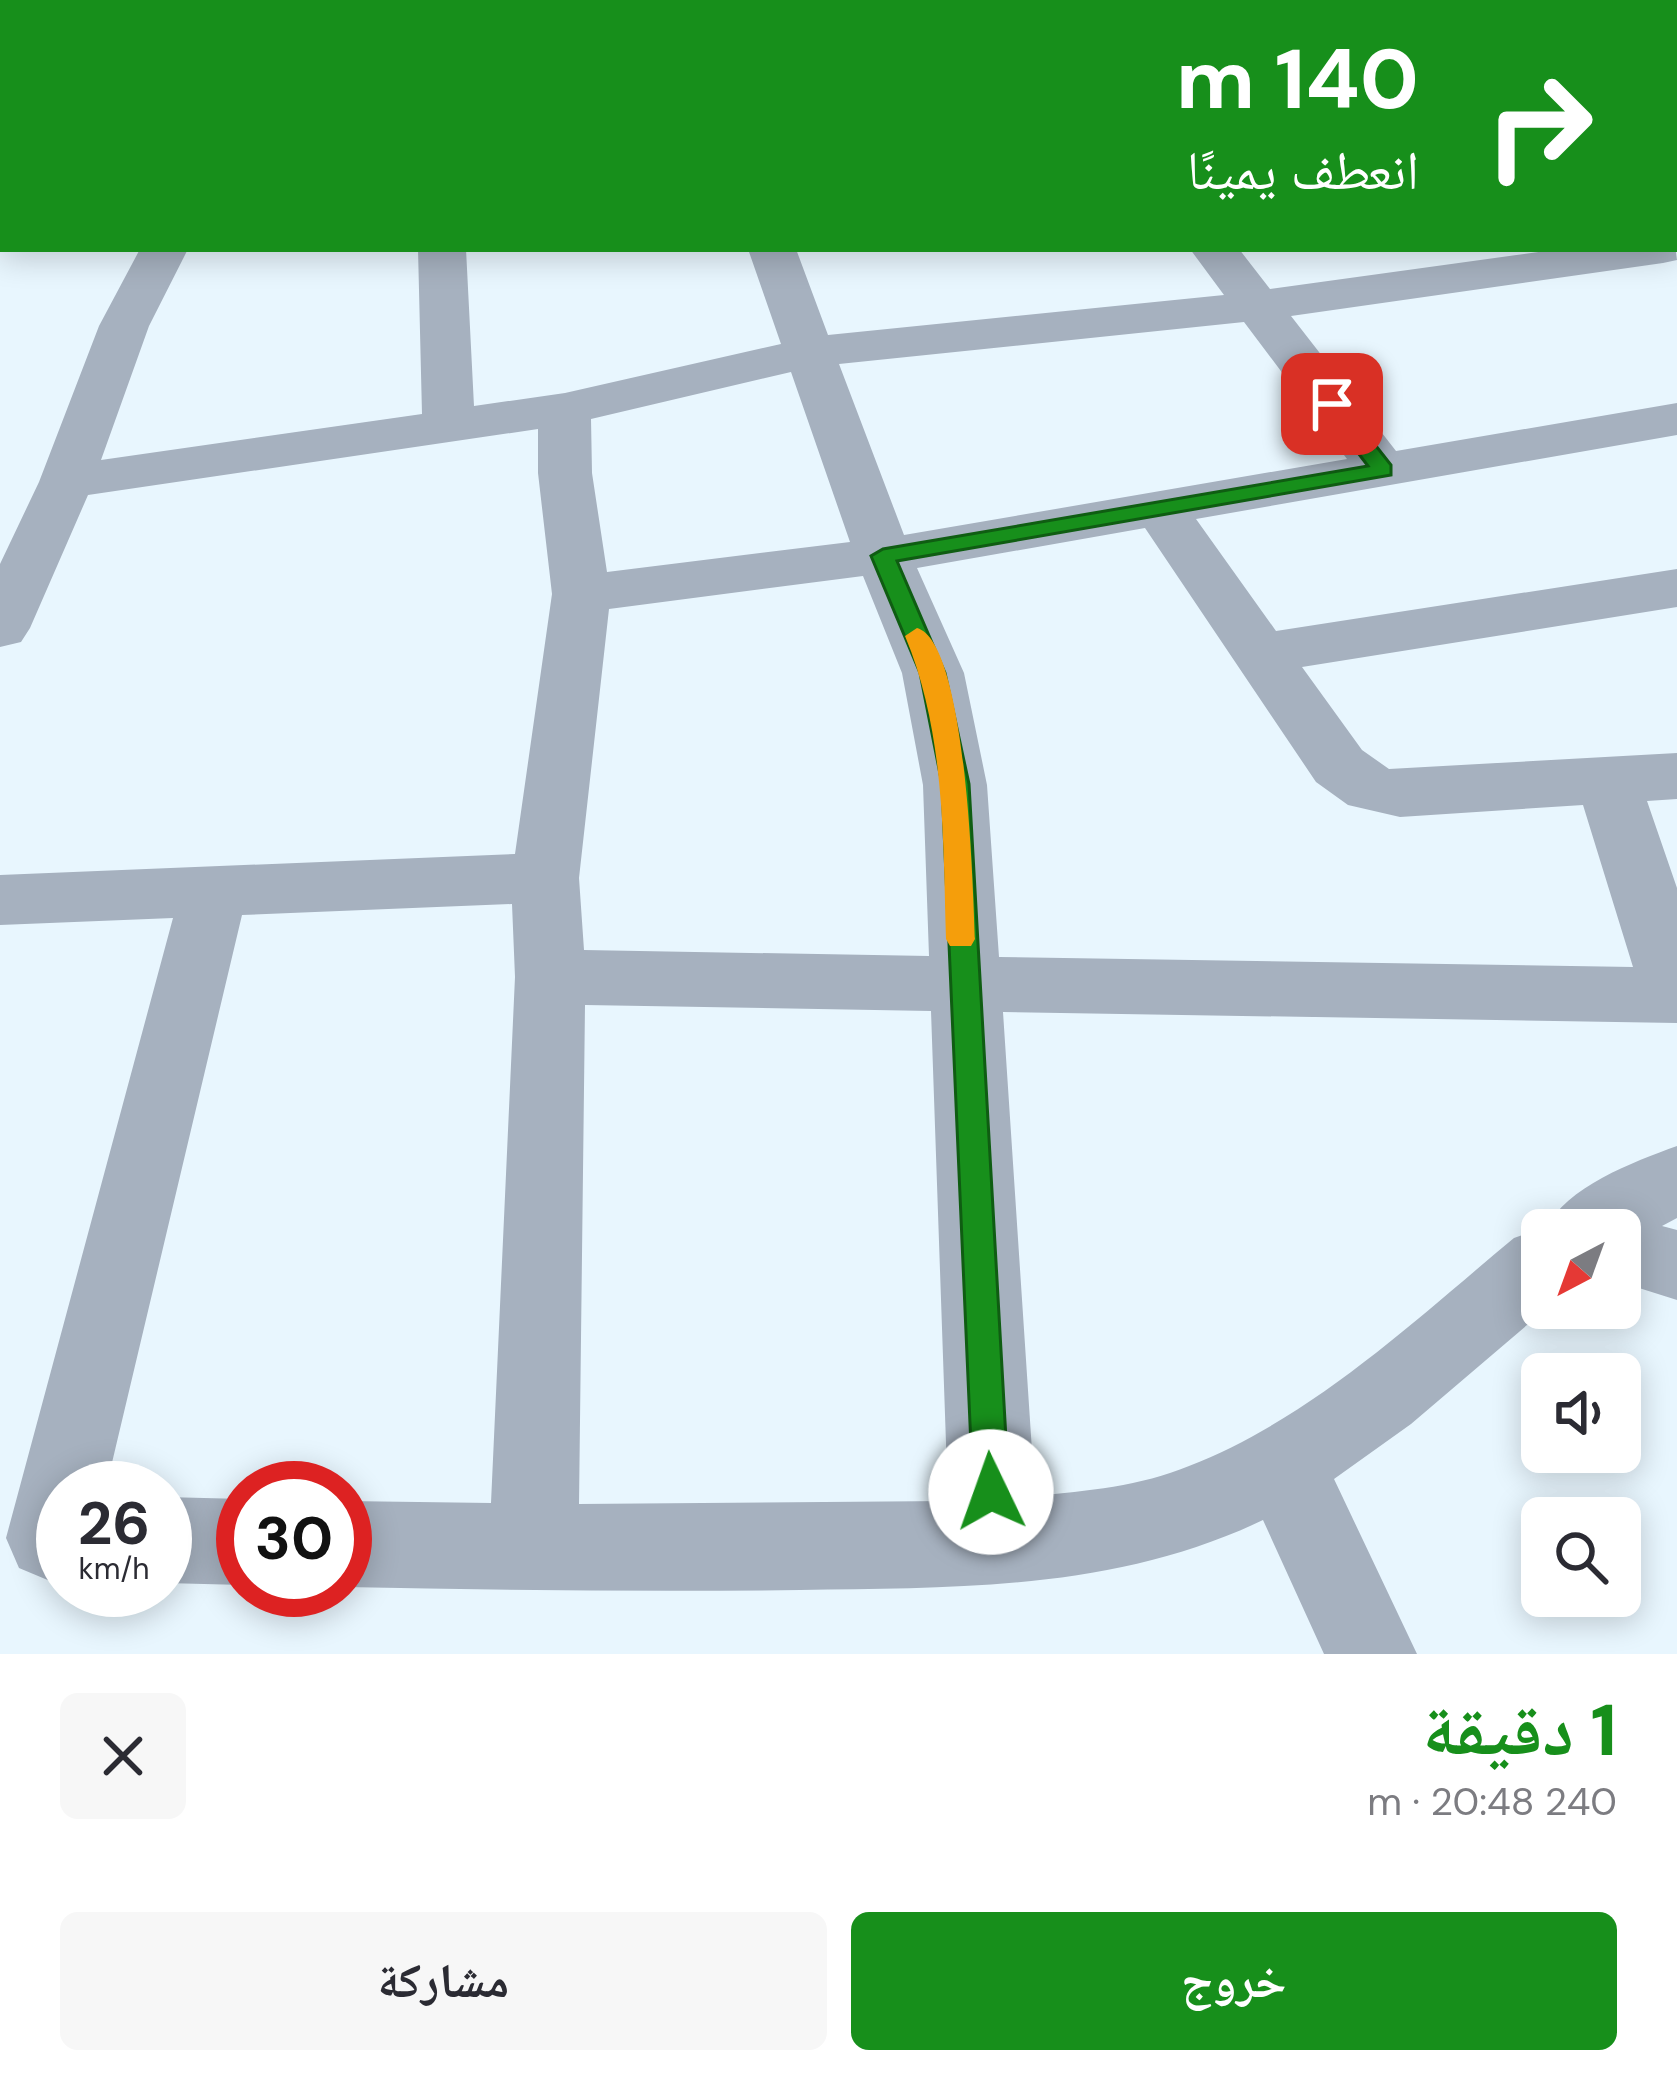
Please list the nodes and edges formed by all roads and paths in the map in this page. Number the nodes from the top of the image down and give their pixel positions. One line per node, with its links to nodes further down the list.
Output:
1 (162, 252): 12 (street)
2 (449, 252): 10 (street)
3 (773, 252): 7 (street)
4 (1216, 252): 6 (street)
5 (1642, 252): 6 (street)
6 (1256, 306): 7 (street); 11 (street)
7 (811, 352): 8 (street); 14 (street)
8 (565, 409): 10 (street); 16 (street)
9 (1677, 419): 11 (street)
10 (449, 426): 12 (street)
11 (1383, 470): 13 (street)
12 (66, 482): 17 (street)
13 (1160, 508): 14 (street); 18 (street)
14 (883, 556): 16 (street); 25 (street)
15 (1677, 587): 18 (street)
16 (581, 594): 21 (street)
17 (0, 628)
18 (1263, 653): 20 (street)
19 (1677, 776): 20 (street)
20 (1608, 781): 26 (street)
21 (545, 878): 22 (street); 24 (street)
22 (214, 891): 23 (street); 32 (street)
23 (0, 900)
24 (550, 977): 25 (street); 36 (street)
25 (962, 985): 26 (street); 34 (street)
26 (1677, 993)
27 (1677, 1179): 28 (street)
28 (1623, 1209)
29 (1641, 1255): 30 (street)
30 (1677, 1264)
31 (1521, 1280): 33 (street)
32 (59, 1461)
33 (1283, 1466): 34 (street); 37 (street)
34 (994, 1540): 36 (street)
35 (372, 1544): 36 (street)
36 (534, 1547)
37 (1371, 1654)

